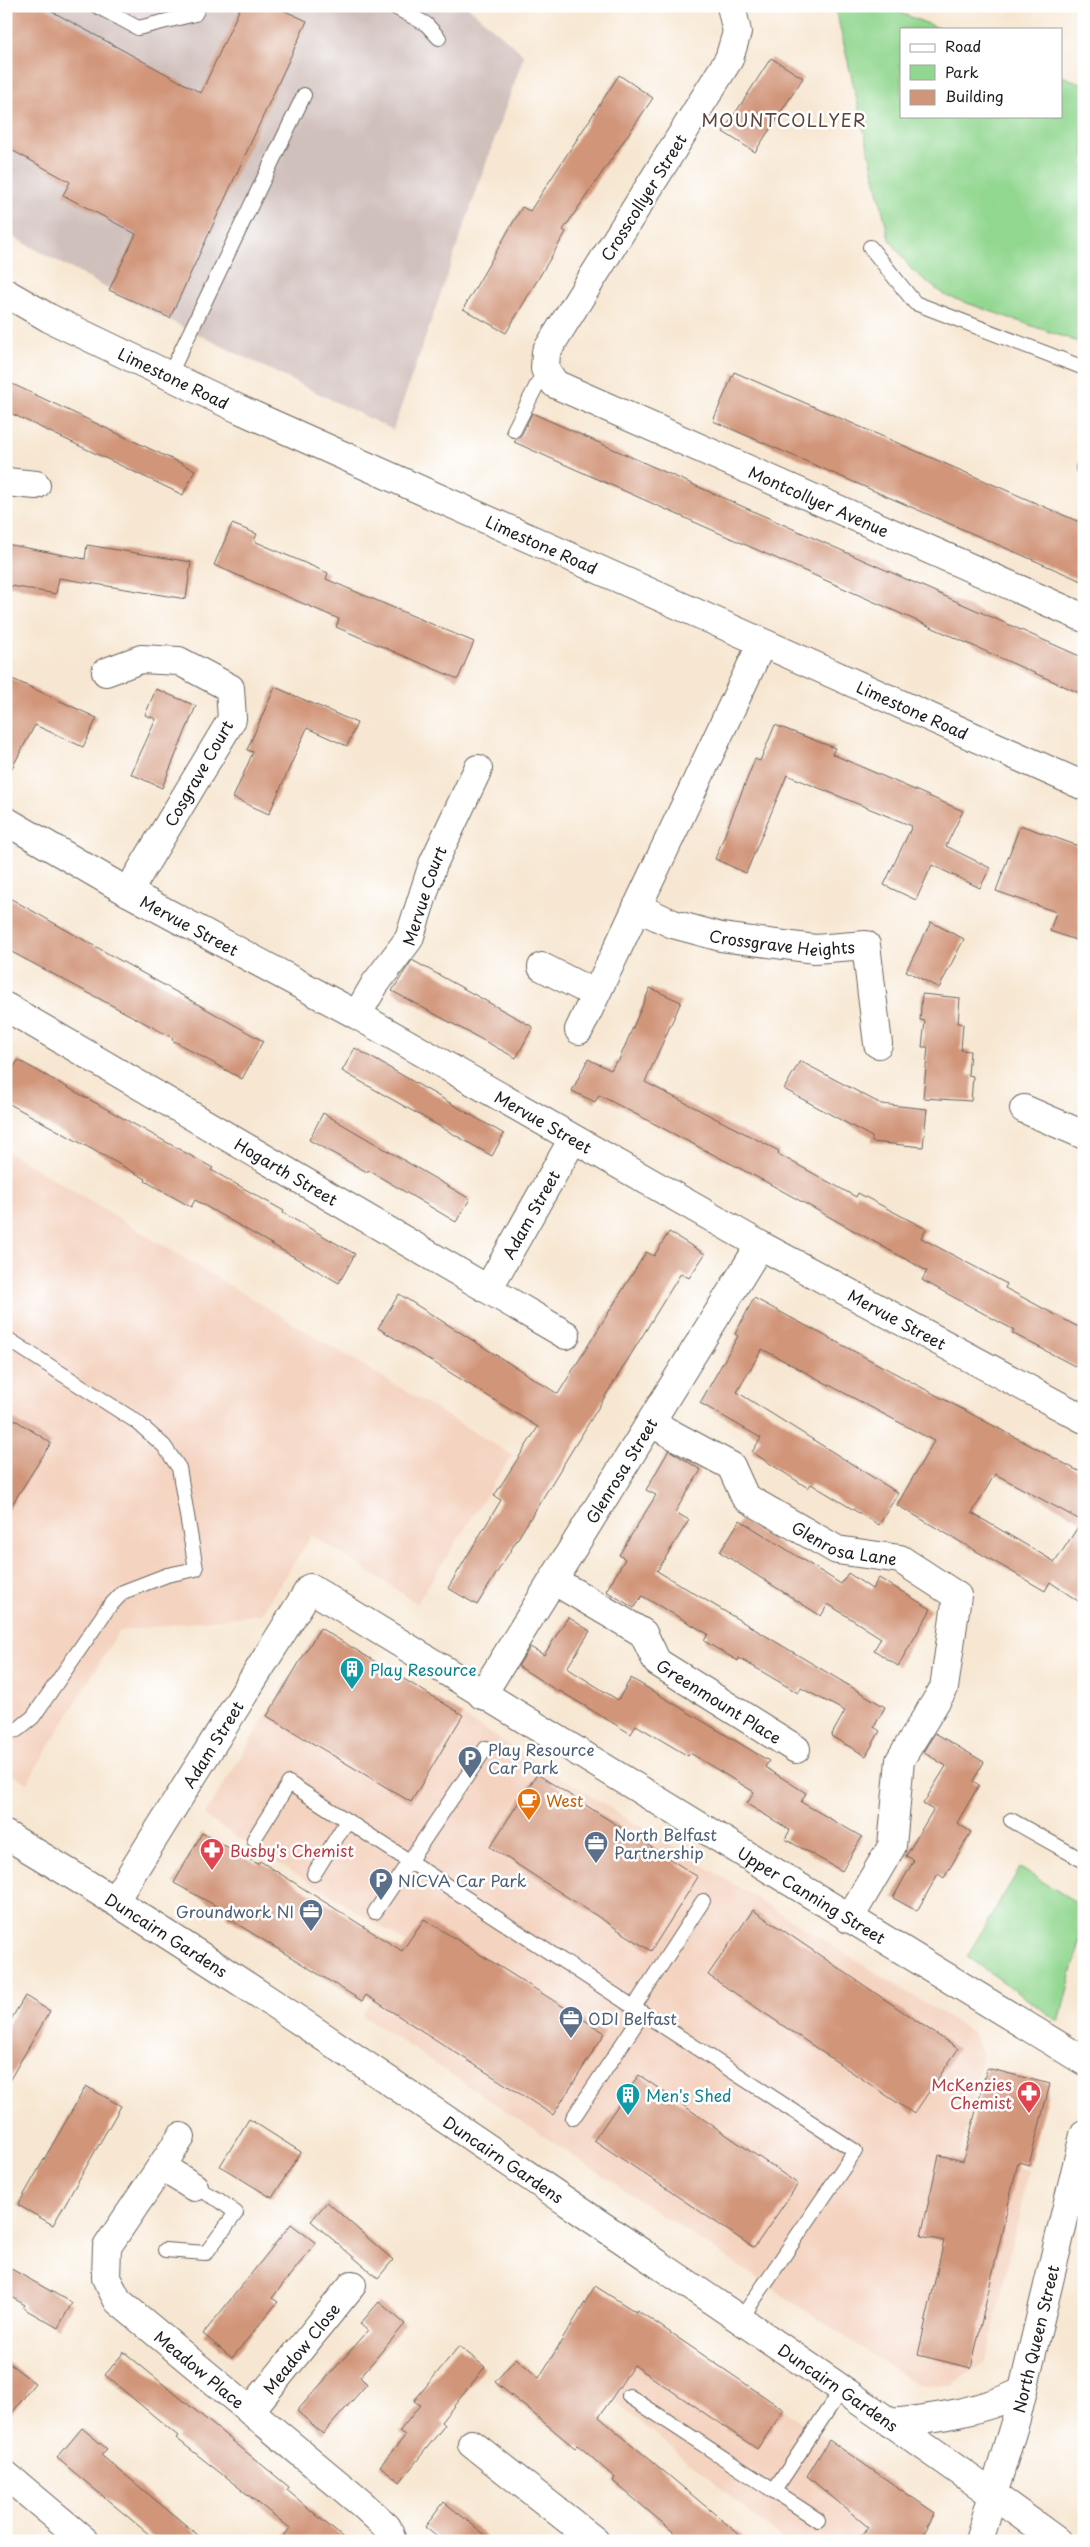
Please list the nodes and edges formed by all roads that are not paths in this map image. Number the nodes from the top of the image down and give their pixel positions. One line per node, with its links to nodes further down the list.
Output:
1 (97, 6): 2 (lane)
2 (200, 6)
3 (393, 6): 5 (lane)
4 (731, 6): 11 (street, Crosscollyer Street)
5 (439, 38)
6 (304, 96): 10 (lane)
7 (870, 247): 9 (lane)
8 (6, 293): 10 (street, Limestone Road)
9 (1084, 368)
10 (169, 376): 16 (street, Limestone Road)
11 (550, 376): 12 (lane); 15 (street, Montcollyer Avenue)
12 (514, 430)
13 (6, 482): 14 (street)
14 (36, 485)
15 (1084, 618)
16 (762, 643): 19 (street, Limestone Road); 22 (street)
17 (106, 672): 21 (street, Cosgrave Court)
18 (478, 769): 26 (street, Mervue Court)
19 (1084, 786)
20 (6, 821): 21 (street, Mervue Street)
21 (128, 892): 26 (street, Mervue Street)
22 (636, 907): 24 (street); 28 (street, Crossgrave Heights)
23 (542, 967): 24 (street)
24 (596, 994): 27 (street)
25 (6, 1007): 33 (street, Hogarth Street)
26 (357, 1015): 31 (street, Mervue Street)
27 (579, 1030)
28 (878, 1044)
29 (1024, 1109): 30 (street)
30 (1084, 1135)
31 (573, 1139): 32 (street, Mervue Street); 33 (street, Adam Street)
32 (760, 1245): 36 (street, Mervue Street); 37 (street, Glenrosa Street)
33 (488, 1289): 34 (street, Hogarth Street)
34 (566, 1335)
35 (6, 1338): 41 (lane)
36 (1084, 1419)
37 (651, 1423): 38 (street, Glenrosa Street); 54 (street, Glenrosa Lane)
38 (553, 1580): 40 (street, Glenrosa Street); 43 (street, Greenmount Place)
39 (310, 1588): 40 (street, Upper Canning Street); 51 (street, Adam Street)
40 (482, 1695): 54 (street, Upper Canning Street)
41 (6, 1732)
42 (486, 1748): 49 (lane)
43 (796, 1749)
44 (1011, 1820): 48 (lane)
45 (347, 1821): 47 (lane); 49 (lane); 50 (lane)
46 (6, 1835): 51 (street, Duncairn Gardens)
47 (254, 1839)
48 (1084, 1861)
49 (409, 1862): 53 (lane); 55 (lane)
50 (314, 1874)
51 (115, 1900): 64 (street, Duncairn Gardens)
52 (703, 1901): 55 (lane)
53 (375, 1912)
54 (849, 1919): 56 (street, Upper Canning Street)
55 (639, 2010): 57 (lane); 64 (lane)
56 (1084, 2061)
57 (573, 2118)
58 (1084, 2135): 66 (street, North Queen Street)
59 (181, 2137): 60 (street, Meadow Place)
60 (162, 2167): 61 (street); 68 (street, Meadow Place)
61 (194, 2187): 62 (lane)
62 (165, 2250)
63 (352, 2285): 68 (street, Meadow Close)
64 (740, 2320): 65 (street, Duncairn Gardens)
65 (841, 2390): 69 (street, Duncairn Gardens); 72 (lane)
66 (1022, 2392): 69 (street); 73 (street, North Queen Street)
67 (629, 2396): 72 (lane)
68 (250, 2411): 77 (street, Meadow Place)
69 (890, 2423): 73 (street, Duncairn Gardens)
70 (472, 2444): 75 (street)
71 (6, 2475): 76 (street)
72 (774, 2491): 74 (lane)
73 (992, 2495): 78 (street, North Queen Street); 79 (street, Duncairn Gardens)
74 (818, 2520)
75 (589, 2535)
76 (85, 2541)
77 (392, 2541)
78 (979, 2541)
79 (1057, 2541)

